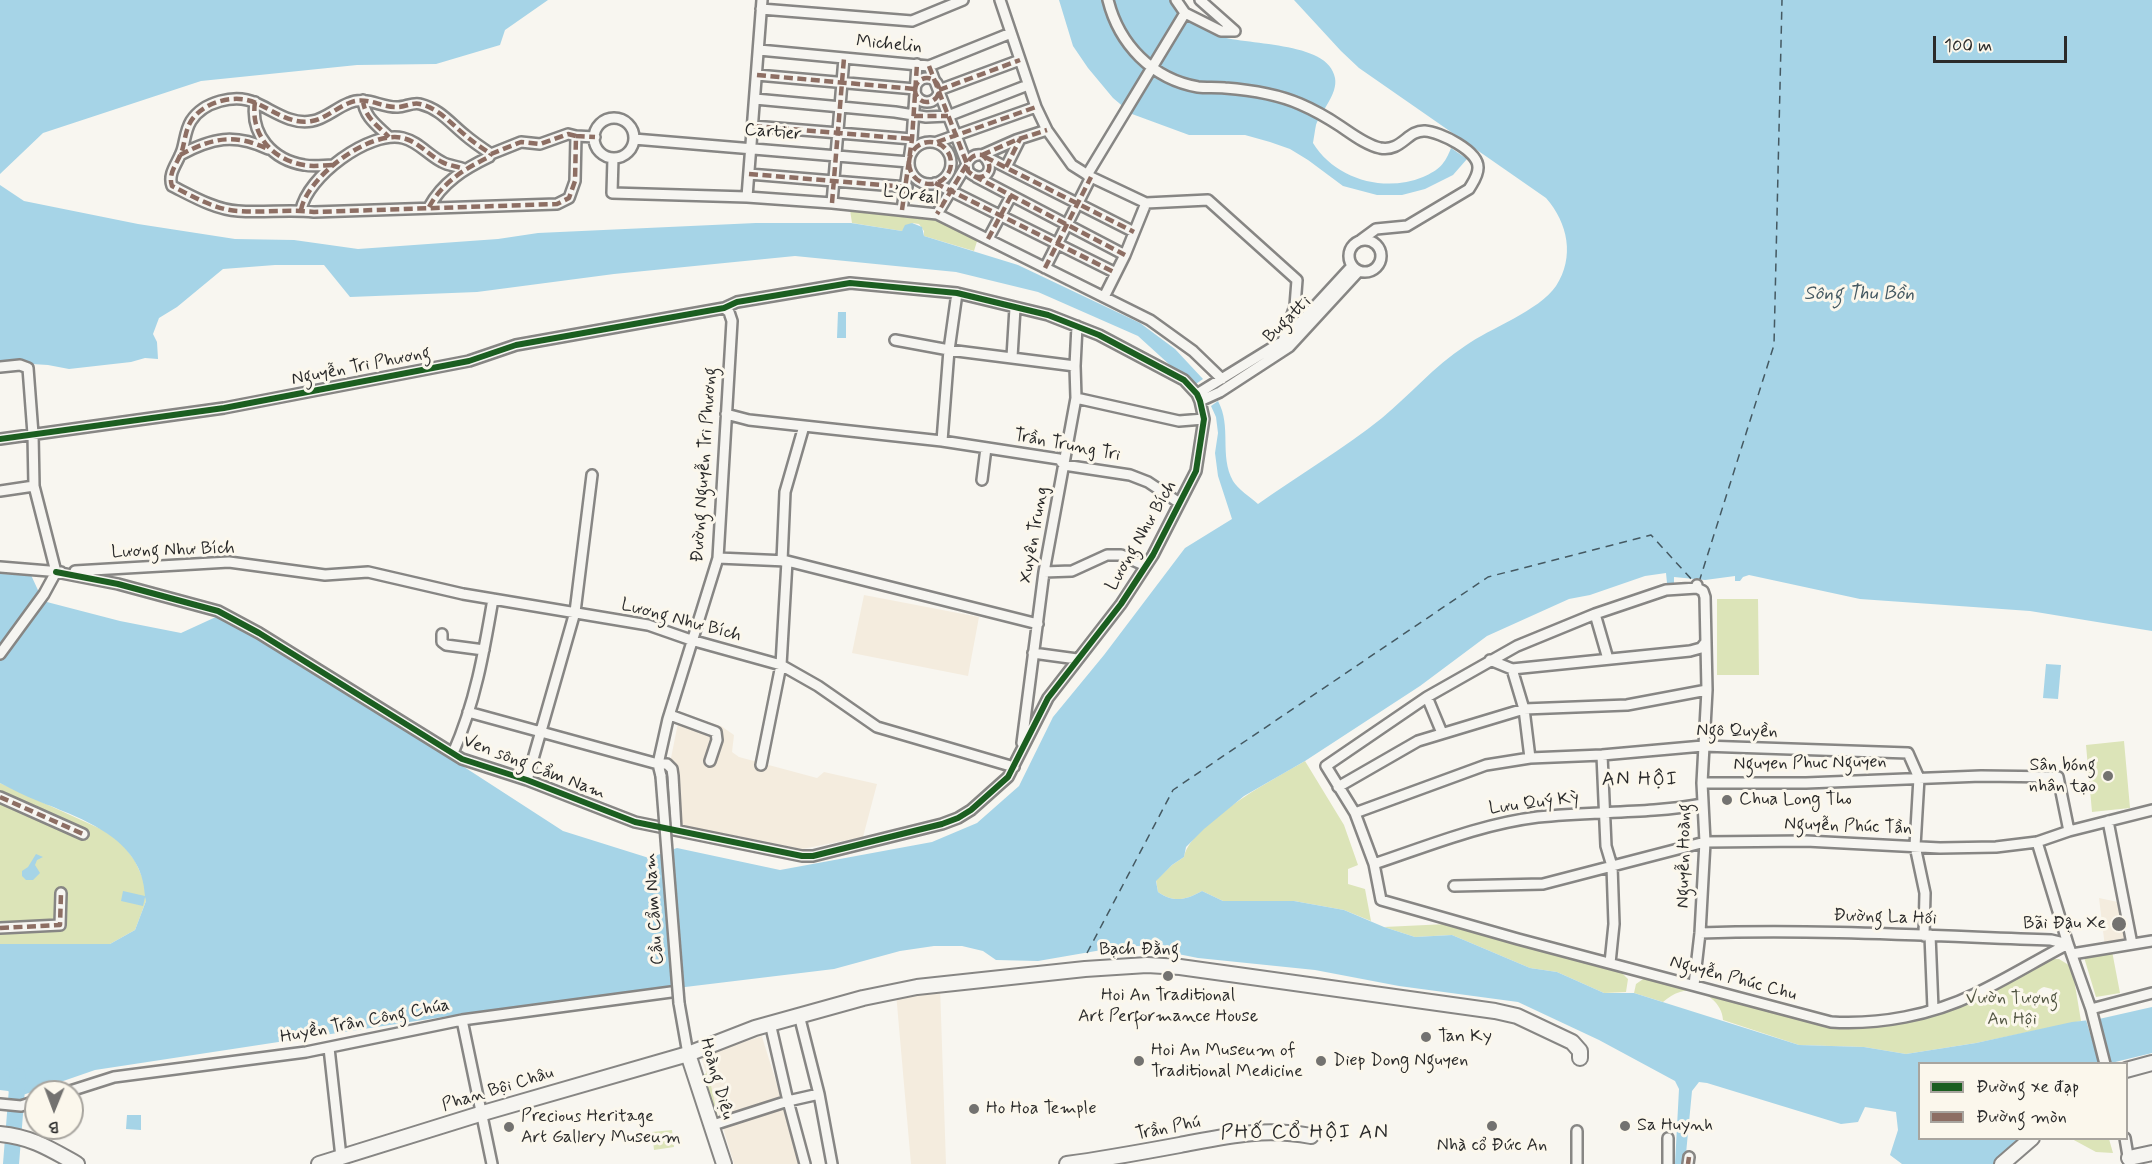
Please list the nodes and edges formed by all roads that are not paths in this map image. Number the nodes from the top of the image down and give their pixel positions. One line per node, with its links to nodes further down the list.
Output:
1 (963, 0): 6 (street)
2 (1000, 0): 8 (street)
3 (1108, 0): 14 (street)
4 (1176, 0): 7 (street)
5 (1200, 0): 7 (street)
6 (762, 4): 9 (street)
7 (1185, 13): 14 (street)
8 (1011, 33): 11 (street); 13 (street, Michelin)
9 (759, 50): 10 (street, Michelin); 15 (street)
10 (844, 58): 12 (street, Michelin); 16 (street)
11 (1020, 60): 17 (street); 19 (street)
12 (917, 64): 13 (street, Michelin); 25 (street)
13 (929, 66): 19 (street)
14 (1152, 67): 53 (street); 71 (street)
15 (757, 75): 16 (street); 20 (street)
16 (842, 83): 18 (street); 23 (street)
17 (1028, 85): 24 (street); 26 (street)
18 (915, 89): 19 (street); 19 (street)
19 (939, 90): 26 (street)
20 (755, 99): 23 (street); 27 (street)
21 (363, 100): 22 (street); 31 (street); 40 (street)
22 (255, 102): 39 (street); 41 (street)
23 (840, 107): 25 (street); 29 (street)
24 (1036, 107): 28 (street); 30 (street)
25 (914, 116): 26 (street); 35 (street)
26 (948, 116): 30 (street)
27 (753, 126): 29 (street); 38 (street)
28 (1047, 130): 36 (street); 53 (street)
29 (838, 133): 35 (street); 42 (street)
30 (956, 135): 37 (street); 46 (street)
31 (389, 136): 47 (street); 49 (street)
32 (576, 136): 33 (street); 40 (street); 63 (street)
33 (595, 137): 34 (street); 44 (street)
34 (634, 139): 38 (street, Cartier); 44 (street)
35 (912, 139): 45 (street)
36 (1020, 139): 43 (street); 48 (street)
37 (937, 142): 45 (street); 50 (street)
38 (751, 147): 42 (street, Cartier); 51 (street)
39 (268, 149): 41 (street); 47 (street)
40 (491, 154): 49 (street)
41 (180, 155): 64 (street)
42 (836, 155): 45 (street, Cartier); 54 (street)
43 (982, 155): 46 (street); 48 (street); 52 (street)
44 (613, 158): 59 (street, L’Oréal)
45 (909, 162): 55 (street); 56 (street)
46 (968, 164): 50 (street); 52 (street); 57 (street)
47 (333, 165): 64 (street)
48 (1006, 167): 62 (street)
49 (464, 169): 63 (street)
50 (950, 171): 55 (street)
51 (749, 174): 54 (street); 59 (street)
52 (974, 176): 58 (street)
53 (1089, 176): 60 (street); 62 (street)
54 (834, 181): 56 (street); 61 (street)
55 (935, 183): 57 (street)
56 (907, 187): 65 (street)
57 (950, 191): 66 (street); 67 (street)
58 (1011, 196): 67 (street); 68 (street)
59 (747, 198): 61 (street, L’Oréal)
60 (1146, 202): 69 (street); 83 (street)
61 (832, 203): 65 (street, L’Oréal)
62 (1077, 203): 68 (street); 69 (street)
63 (429, 207): 64 (street)
64 (301, 210)
65 (902, 210): 66 (street, L’Oréal)
66 (937, 214): 70 (street, L’Oréal)
67 (1001, 216): 70 (street); 72 (street)
68 (1065, 224): 72 (street); 73 (street)
69 (1134, 231): 73 (street)
70 (988, 239): 74 (street, L’Oréal)
71 (1361, 240): 75 (street); 75 (street)
72 (1057, 244): 74 (street); 76 (street)
73 (1125, 255): 76 (street)
74 (1045, 268): 78 (street, L’Oréal)
75 (1356, 269): 83 (street); 89 (street, Bugatti)
76 (1116, 273): 78 (street)
77 (957, 293): 79 (street); 80 (street); 84 (street)
78 (1104, 297): 88 (street, L’Oréal)
79 (724, 308): 91 (street, Đường Nguyễn Tri Phương); 94 (street, Nguyễn Tri Phương)
80 (1015, 308): 81 (street); 85 (street)
81 (1077, 326): 86 (street, Xuyên Trung); 89 (street)
82 (895, 340): 84 (street)
83 (1283, 341): 88 (street)
84 (949, 350): 85 (street); 96 (street)
85 (1012, 357): 86 (street)
86 (1075, 366): 90 (street, Xuyên Trung)
87 (0, 367): 94 (street)
88 (1222, 379): 89 (street)
89 (1199, 397): 92 (street, Lương Như Bích)
90 (1076, 398): 92 (street); 98 (street, Xuyên Trung)
91 (726, 414): 93 (street, Trần Trung Tri); 104 (street, Đường Nguyễn Tri Phương)
92 (1204, 419): 103 (street, Lương Như Bích)
93 (804, 426): 96 (street, Trần Trung Tri); 105 (street)
94 (33, 434): 95 (street, Nguyễn Tri Phương); 101 (street)
95 (0, 439)
96 (942, 441): 97 (street, Trần Trung Tri)
97 (987, 448): 98 (street, Trần Trung Tri); 100 (street)
98 (1064, 465): 103 (street, Trần Trung Tri); 109 (street, Xuyên Trung)
99 (592, 476): 111 (street)
100 (982, 480)
101 (34, 486): 102 (street); 108 (street)
102 (0, 491)
103 (1178, 502): 106 (street, Lương Như Bích)
104 (718, 558): 105 (street); 115 (street, Đường Nguyễn Tri Phương)
105 (785, 561): 113 (street); 123 (street)
106 (1144, 566): 109 (street); 120 (street, Lương Như Bích)
107 (0, 567): 108 (street, Lương Như Bích)
108 (56, 572): 110 (street, Lương Như Bích); 119 (street); 134 (street, Ven sông Cẩm Nam)
109 (1044, 572): 113 (street, Xuyên Trung)
110 (493, 599): 111 (street, Lương Như Bích); 117 (street)
111 (575, 612): 115 (street, Lương Như Bích); 130 (street)
112 (1595, 614): 116 (street, Nguyễn Hoàng); 121 (street); 122 (street)
113 (1038, 624): 118 (street, Xuyên Trung)
114 (442, 634): 117 (street)
115 (691, 640): 123 (street, Lương Như Bích); 129 (street, Đường Nguyễn Tri Phương)
116 (1706, 643): 121 (street); 125 (street, Nguyễn Hoàng)
117 (484, 650): 128 (street)
118 (1033, 653): 120 (street); 133 (street, Xuyên Trung)
119 (0, 654)
120 (1077, 659): 133 (street, Lương Như Bích)
121 (1608, 659): 124 (street)
122 (1490, 660): 124 (street); 126 (street)
123 (781, 666): 139 (street); 140 (street, Lương Như Bích)
124 (1512, 669): 127 (street)
125 (1707, 690): 127 (street); 132 (street, Nguyễn Hoàng)
126 (1427, 697): 131 (street); 144 (street)
127 (1524, 709): 131 (street); 136 (street)
128 (468, 712): 130 (street); 134 (street)
129 (670, 715): 137 (street); 138 (street, Đường Nguyễn Tri Phương)
130 (541, 731): 138 (street); 142 (street)
131 (1442, 733): 144 (street)
132 (1703, 746): 135 (street, Ngô Quyền); 141 (street, Ngô Quyền); 143 (street, Nguyễn Hoàng)
133 (1021, 748): 140 (street, Lương Như Bích)
134 (453, 753): 142 (street, Ven sông Cẩm Nam)
135 (1602, 755): 136 (street, Ngô Quyền); 149 (street)
136 (1530, 758): 148 (street, Ngô Quyền)
137 (710, 761)
138 (658, 764): 151 (street); 172 (street, Cầu Cẩm Nam, bridge)
139 (761, 765)
140 (1014, 767): 151 (street, Ven sông Cẩm Nam)
141 (1919, 778): 143 (street, Nguyen Phuc Nguyen); 152 (street); 156 (street)
142 (527, 780): 151 (street, Ven sông Cẩm Nam)
143 (1702, 783): 146 (street, Nguyễn Hoàng)
144 (1338, 787): 148 (street)
145 (0, 797): 153 (street)
146 (1703, 804): 149 (street, Lưu Quý Kỳ); 154 (street, Nguyễn Hoàng)
147 (2152, 810): 150 (street, Nguyễn Phúc Tần)
148 (1355, 813): 157 (street)
149 (1603, 813): 157 (street, Lưu Quý Kỳ); 158 (street)
150 (2108, 821): 152 (street, Nguyễn Phúc Tần); 166 (street)
151 (676, 830)
152 (2069, 831): 155 (street, Nguyễn Phúc Tần)
153 (83, 834)
154 (1705, 842): 156 (street, Nguyễn Phúc Tần); 158 (street, Nguyễn Phúc Tần); 162 (street, Nguyễn Hoàng)
155 (2037, 842): 156 (street, Nguyễn Phúc Tần); 165 (street)
156 (1915, 846): 163 (street)
157 (1374, 864): 168 (street, Nguyễn Phúc Chu)
158 (1612, 866): 159 (street, Nguyễn Phúc Tần); 168 (street)
159 (1454, 886)
160 (61, 893): 161 (street)
161 (0, 928)
162 (1700, 933): 163 (street, Đường La Hối); 169 (street, Nguyễn Hoàng)
163 (1927, 935): 165 (street, Đường La Hối); 173 (street)
164 (2152, 941): 166 (street)
165 (2068, 944): 167 (street); 173 (street, Nguyễn Phúc Chu)
166 (2132, 944): 167 (street)
167 (2072, 954): 174 (street)
168 (1610, 963): 169 (street, Nguyễn Phúc Chu)
169 (1694, 985): 173 (street, Nguyễn Phúc Chu)
170 (671, 992): 176 (street, Huyền Trân Công Chúa)
171 (2152, 993): 174 (street)
172 (679, 1003): 179 (street, Hoàng Diệu)
173 (1933, 1009)
174 (2092, 1013): 181 (street)
175 (799, 1015): 177 (street, Bạch Đằng); 180 (street, Bạch Đằng); 185 (street)
176 (462, 1020): 178 (street, Huyền Trân Công Chúa); 189 (street)
177 (770, 1023): 179 (street, Bạch Đằng); 186 (street)
178 (329, 1048): 184 (street, Huyền Trân Công Chúa); 198 (street)
179 (688, 1054): 189 (street, Phan Bội Châu); 190 (street, Hoàng Diệu)
180 (1580, 1058)
181 (2104, 1062)
182 (2152, 1063): 183 (street)
183 (2128, 1070)
184 (84, 1087)
185 (819, 1094): 186 (street); 205 (street)
186 (788, 1101): 190 (street); 204 (street)
187 (3, 1104): 188 (street)
188 (24, 1105)
189 (483, 1113): 198 (street, Phan Bội Châu); 202 (street)
190 (710, 1125): 203 (street, Hoàng Diệu)
191 (1577, 1131): 207 (street)
192 (0, 1134): 200 (street)
193 (1311, 1136): 206 (street, Trần Phú)
194 (1668, 1138): 208 (street)
195 (2030, 1140): 209 (street)
196 (2125, 1140): 199 (street)
197 (2152, 1152): 199 (street)
198 (341, 1157): 201 (street, Phan Bội Châu)
199 (2129, 1161)
200 (77, 1164)
201 (319, 1164)
202 (492, 1164)
203 (724, 1164)
204 (805, 1164)
205 (832, 1164)
206 (1066, 1164)
207 (1577, 1164)
208 (1668, 1164)
209 (2002, 1164)

